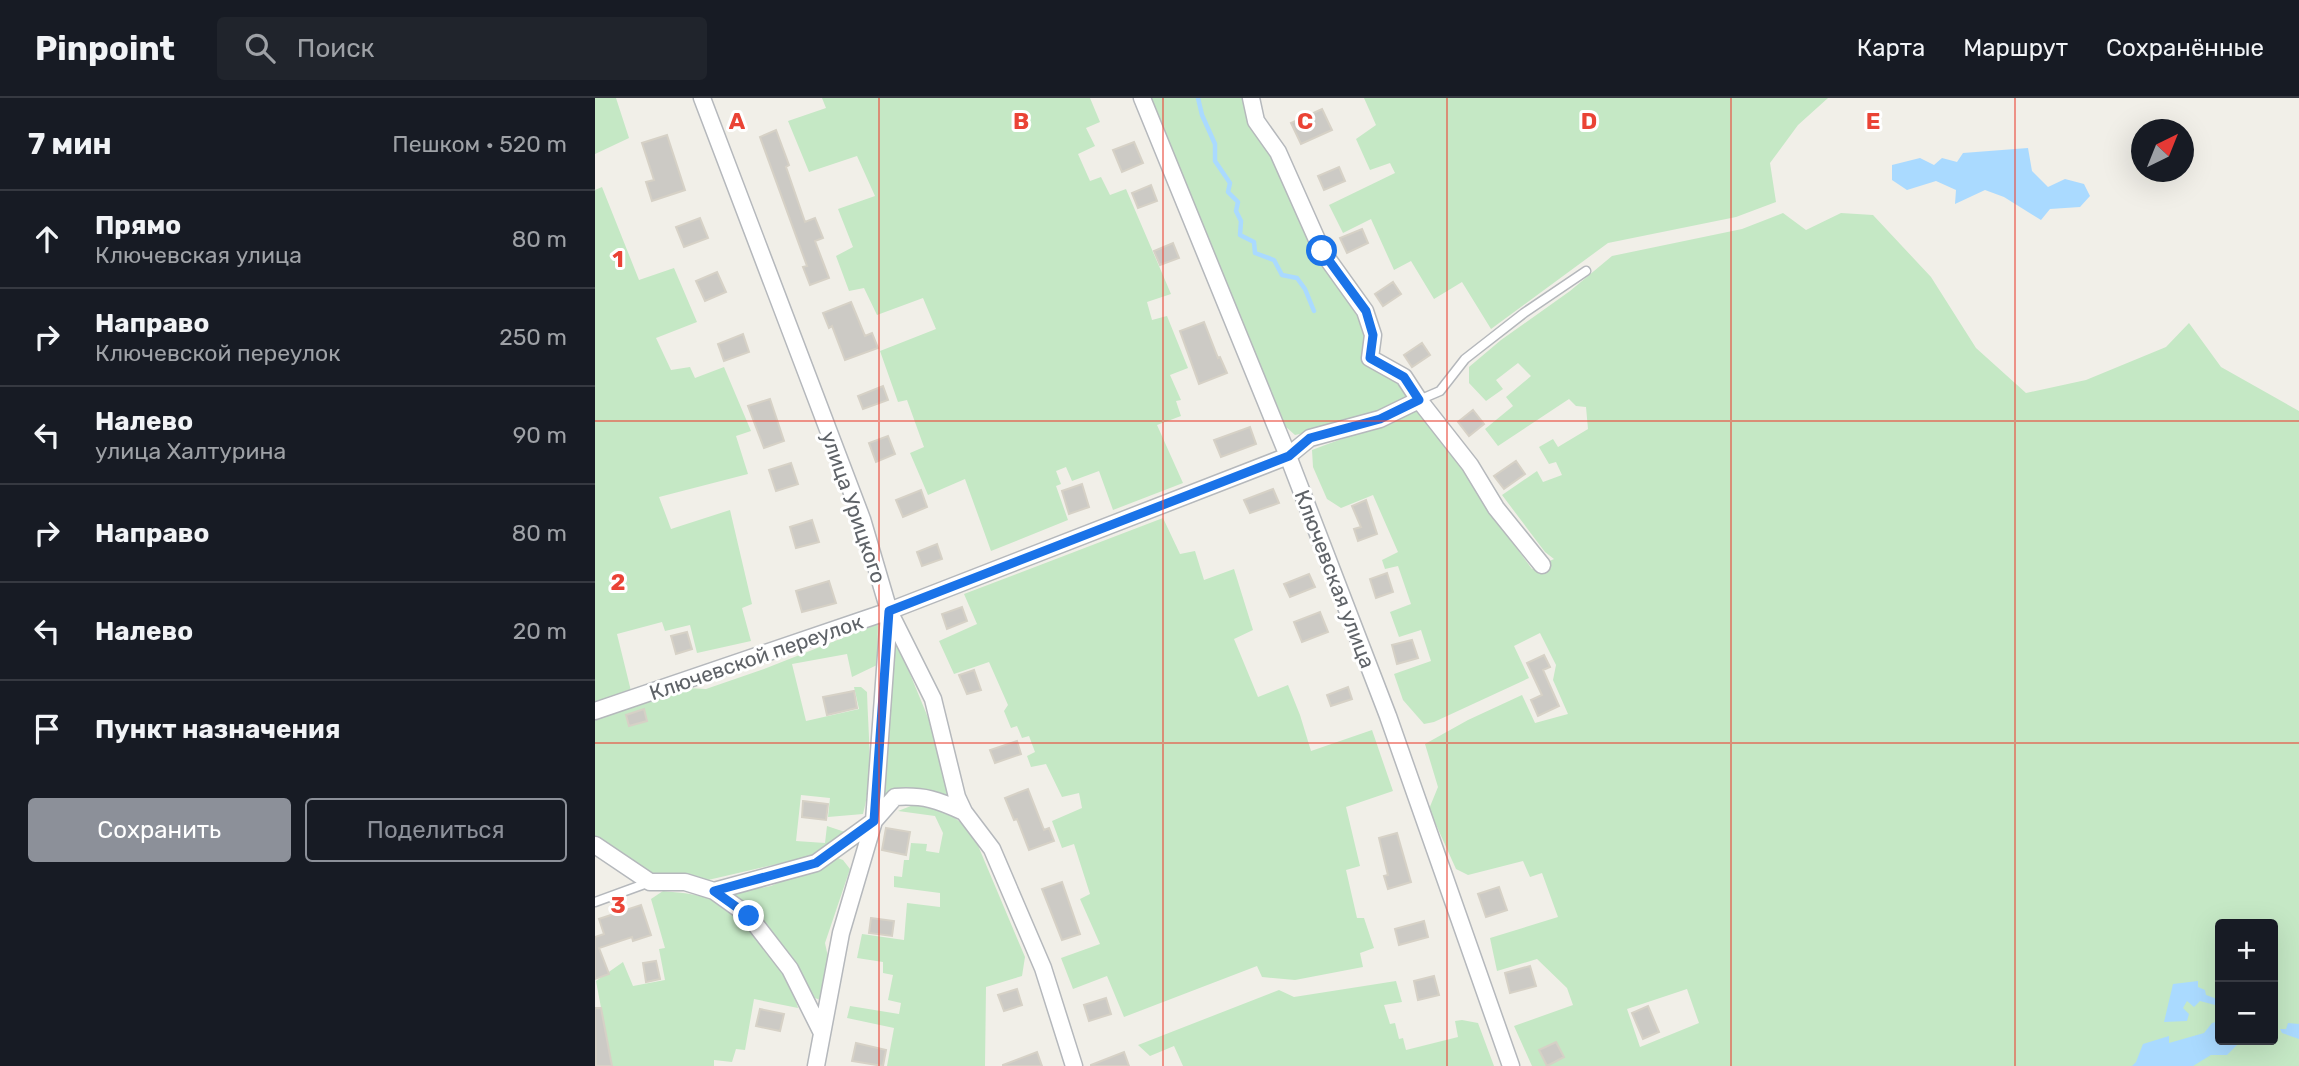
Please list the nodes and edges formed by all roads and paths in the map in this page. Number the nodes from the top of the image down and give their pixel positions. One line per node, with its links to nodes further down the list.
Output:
1 (702, 98): 8 (street, улица Урицкого)
2 (1142, 98): 6 (street, Ключевская улица)
3 (1251, 98): 5 (street)
4 (1586, 271): 5 (lane, Ключевской переулок)
5 (1419, 400): 6 (street, Ключевской переулок); 7 (street)
6 (1289, 456): 8 (street, Ключевской переулок); 19 (street, Ключевская улица)
7 (1542, 565)
8 (889, 611): 9 (street, Ключевской переулок); 10 (street, улица Урицкого); 11 (street)
9 (595, 711)
10 (964, 812): 11 (street); 18 (street, улица Урицкого)
11 (874, 821): 14 (street); 16 (street)
12 (595, 845): 13 (street)
13 (650, 882): 14 (street); 15 (lane)
14 (714, 891): 16 (street)
15 (595, 902)
16 (822, 1033): 17 (street)
17 (816, 1066)
18 (1074, 1066)
19 (1511, 1066)

